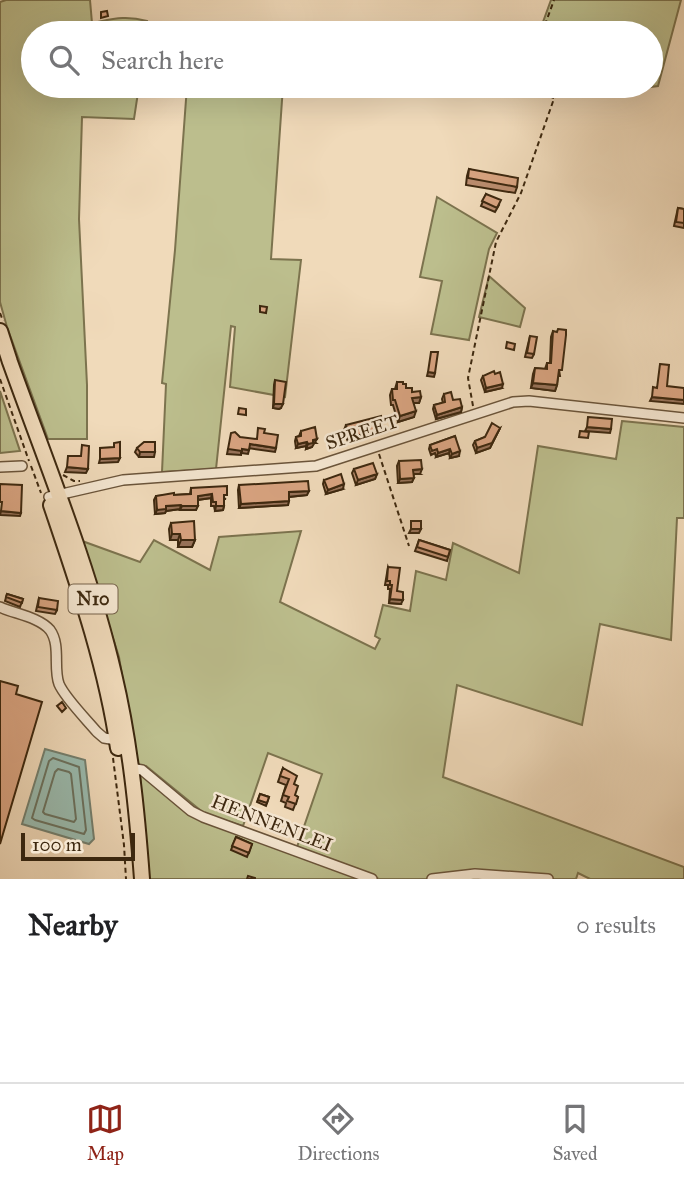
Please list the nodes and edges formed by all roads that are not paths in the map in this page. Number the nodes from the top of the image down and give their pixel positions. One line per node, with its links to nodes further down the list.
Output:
1 (0, 331): 6 (main road, N10)
2 (0, 362): 6 (main road, N10)
3 (684, 418): 6 (street, SPREET)
4 (22, 466): 5 (street)
5 (0, 467)
6 (53, 496): 8 (main road, N10); 9 (main road, N10)
7 (0, 607): 8 (street)
8 (114, 740): 10 (main road, N10)
9 (130, 768): 11 (main road, N10); 12 (street, HENNENLEI)
10 (132, 879)
11 (142, 879)
12 (372, 879)
13 (432, 879): 14 (street)
14 (548, 879)

